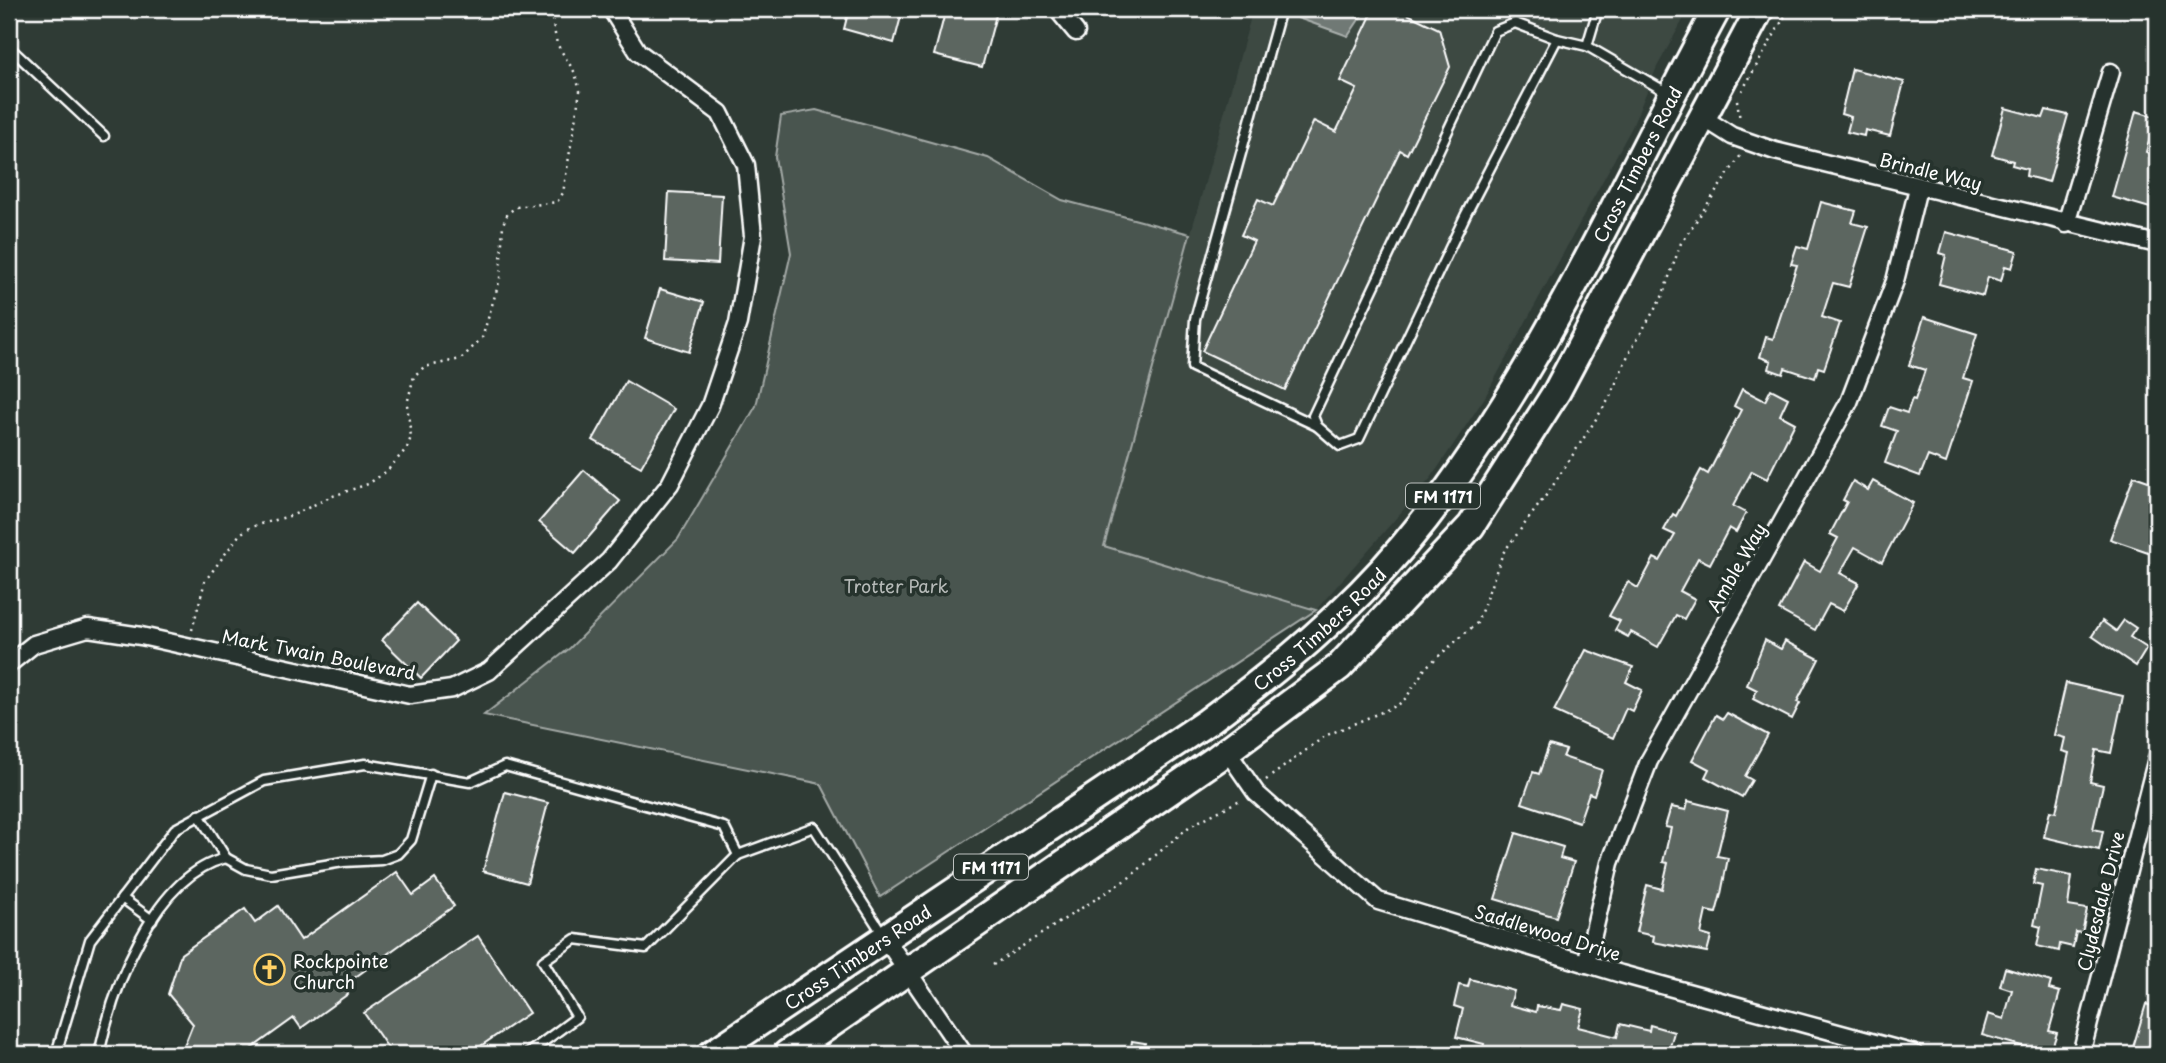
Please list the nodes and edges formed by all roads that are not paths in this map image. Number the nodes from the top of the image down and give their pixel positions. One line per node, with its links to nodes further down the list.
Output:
1 (611, 9): 19 (street, Mark Twain Boulevard)
2 (1057, 9): 7 (street)
3 (1281, 9): 18 (lane)
4 (1598, 9): 9 (lane)
5 (1717, 9): 12 (main road, Cross Timbers Road / FM 1171)
6 (1760, 9): 13 (main road, Cross Timbers Road / FM 1171)
7 (1076, 32)
8 (1557, 39): 9 (lane); 18 (lane); 18 (lane)
9 (1587, 46): 12 (lane)
10 (9, 47): 14 (lane)
11 (2111, 72): 16 (street)
12 (1670, 95): 13 (main road); 28 (main road, Cross Timbers Road / FM 1171)
13 (1702, 117): 15 (street, Brindle Way); 20 (main road, Cross Timbers Road / FM 1171)
14 (104, 136)
15 (1918, 188): 16 (street, Brindle Way); 29 (street, Amble Way)
16 (2066, 224): 17 (street, Brindle Way)
17 (2157, 244)
18 (1317, 426)
19 (9, 664)
20 (1227, 751): 29 (street, Saddlewood Drive); 30 (main road, Cross Timbers Road / FM 1171)
21 (2157, 758): 38 (street, Clydesdale Drive)
22 (432, 774): 23 (lane); 24 (lane); 25 (lane)
23 (200, 815): 25 (lane); 26 (lane)
24 (738, 855): 28 (lane); 33 (lane)
25 (226, 858): 27 (lane)
26 (122, 898): 27 (lane); 31 (lane)
27 (152, 920): 32 (lane)
28 (885, 938): 30 (street); 34 (main road, Cross Timbers Road / FM 1171)
29 (1586, 964): 37 (street, Saddlewood Drive)
30 (907, 972): 35 (main road, Cross Timbers Road / FM 1171); 36 (street)
31 (57, 1054)
32 (99, 1054)
33 (527, 1054)
34 (712, 1054)
35 (787, 1054)
36 (964, 1054)
37 (1915, 1054)
38 (2081, 1054)

